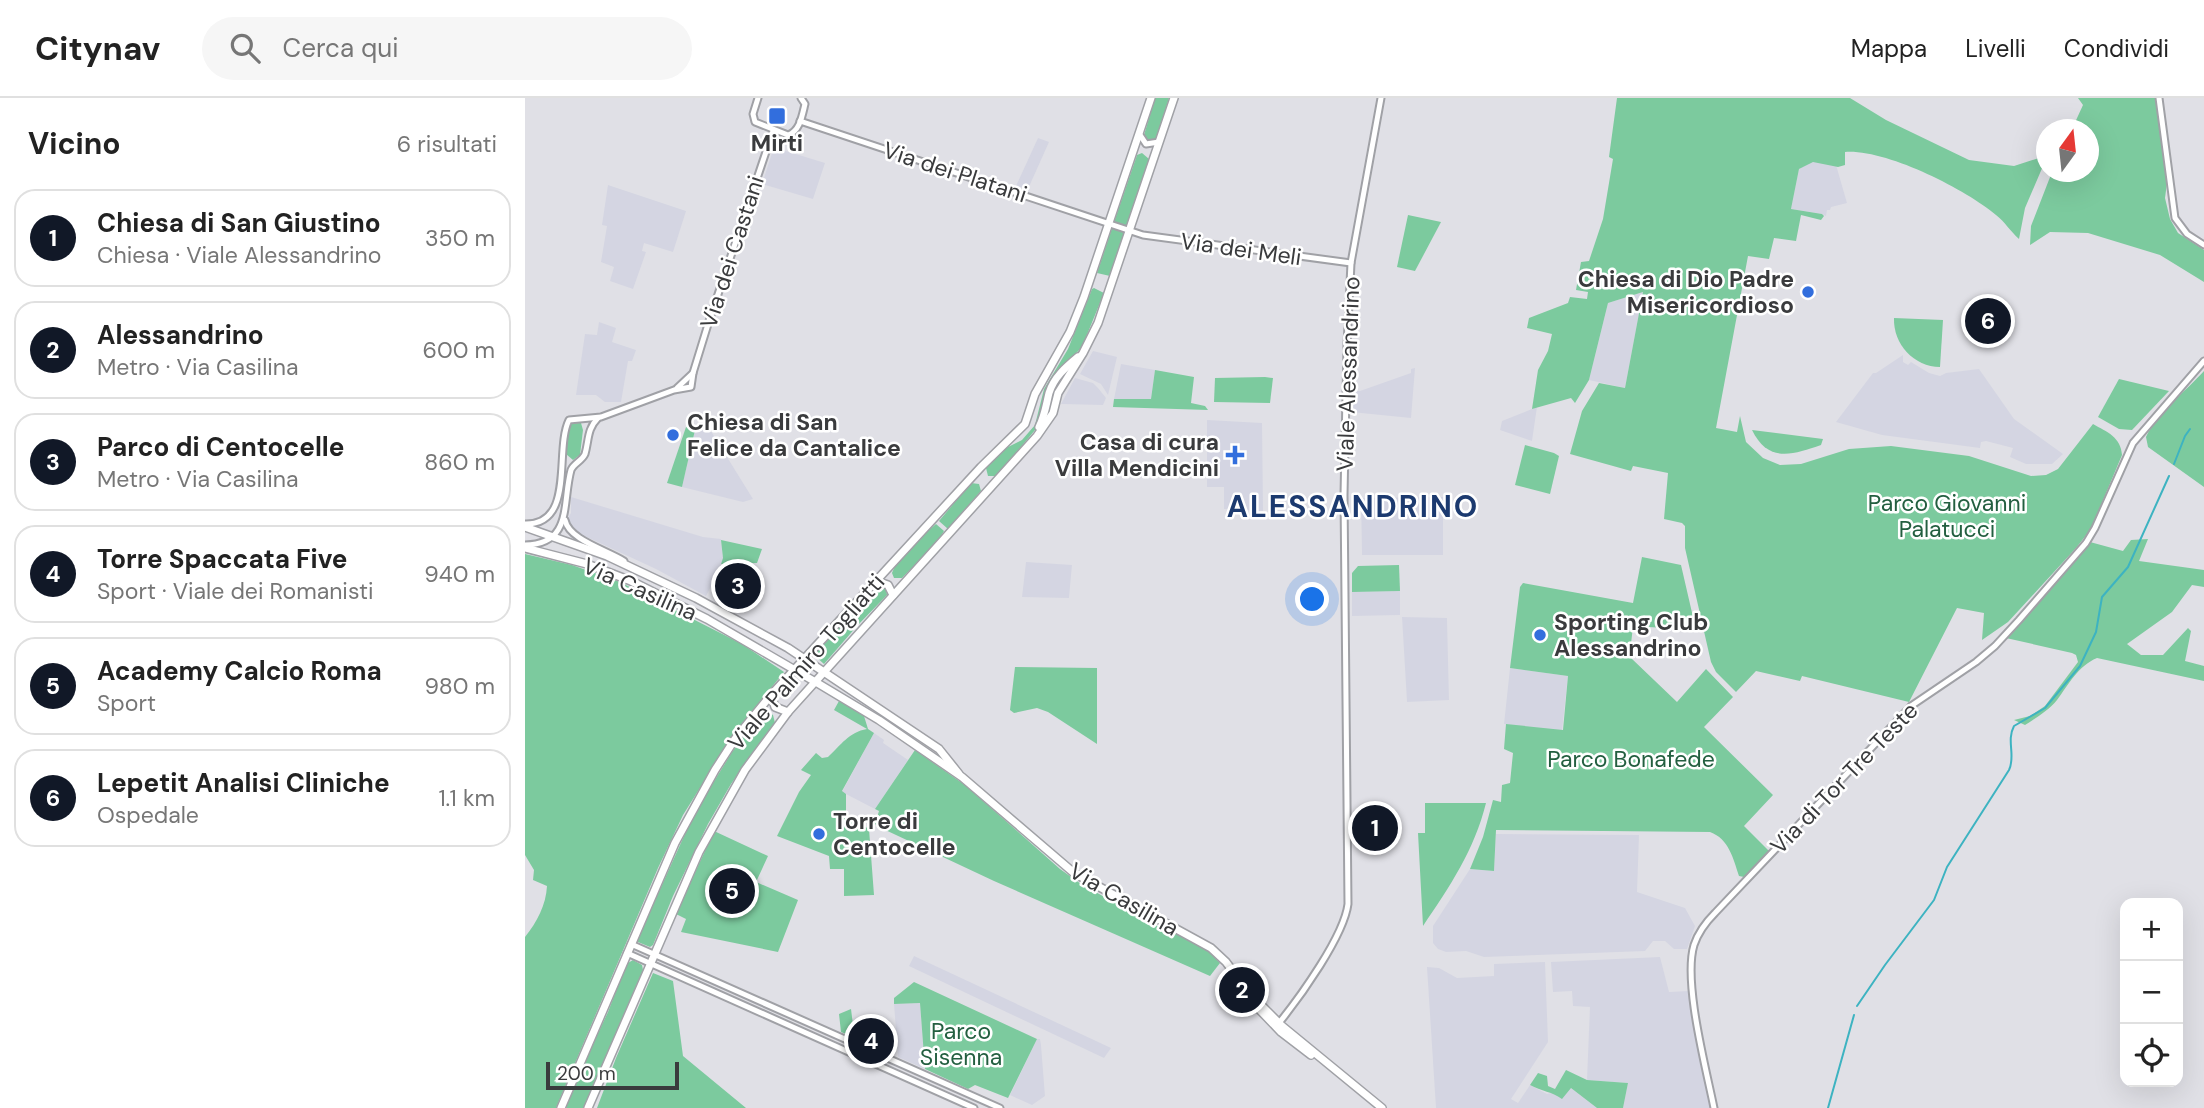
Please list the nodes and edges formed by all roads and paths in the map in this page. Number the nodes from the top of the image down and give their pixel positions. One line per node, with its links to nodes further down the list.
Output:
1 (758, 98): 8 (street)
2 (801, 98): 7 (street)
3 (1151, 98): 9 (main road, Viale Palmiro Togliatti)
4 (1174, 98): 10 (main road, Viale Palmiro Togliatti)
5 (1381, 98): 14 (street, Viale Alessandrino)
6 (2159, 98): 13 (street)
7 (800, 121): 8 (street); 11 (street, Via dei Platani)
8 (773, 131): 17 (street, Via dei Castani)
9 (1140, 135): 10 (street); 11 (main road, Viale Palmiro Togliatti)
10 (1160, 142): 12 (main road, Viale Palmiro Togliatti)
11 (1110, 223): 12 (street, Via dei Platani); 27 (main road, Viale Palmiro Togliatti)
12 (1131, 231): 14 (street, Via dei Meli); 15 (main road, Viale Palmiro Togliatti)
13 (2204, 244)
14 (1351, 263): 40 (street, Viale Alessandrino)
15 (1083, 353): 20 (main road, Viale Palmiro Togliatti); 20 (main road, Viale Palmiro Togliatti); 21 (main road, Viale Palmiro Togliatti)
16 (2204, 361): 47 (street, Via di Tor Tre Teste)
17 (693, 373): 18 (street, Via dei Castani); 18 (street, Via dei Castani)
18 (674, 390): 19 (street)
19 (601, 416): 22 (street); 23 (street)
20 (1039, 433): 21 (main road, Viale Palmiro Togliatti)
21 (1033, 440): 28 (main road, Viale Palmiro Togliatti)
22 (565, 514): 24 (street); 26 (street, Via Casilina)
23 (525, 526): 24 (main road, Via Casilina)
24 (553, 536): 25 (street); 26 (main road, Via Casilina)
25 (525, 547): 30 (main road, Via Casilina)
26 (635, 569): 29 (main road, Via Casilina)
27 (876, 581): 28 (main road); 29 (main road, Viale Palmiro Togliatti)
28 (893, 595): 31 (main road, Viale Palmiro Togliatti)
29 (804, 658): 30 (main road, Viale Palmiro Togliatti); 31 (main road, Via Casilina)
30 (795, 670): 32 (main road, Via Casilina); 33 (main road, Viale Palmiro Togliatti)
31 (823, 672): 32 (main road, Viale Palmiro Togliatti); 35 (main road, Via Casilina)
32 (815, 681): 34 (main road, Viale Palmiro Togliatti); 35 (main road, Via Casilina)
33 (771, 695): 34 (main road); 36 (main road, Viale Palmiro Togliatti)
34 (788, 712): 38 (main road, Viale Palmiro Togliatti)
35 (962, 777): 39 (main road, Via Casilina)
36 (631, 944): 37 (main road, Viale Palmiro Togliatti); 38 (street)
37 (628, 953): 38 (street); 42 (main road, Viale Palmiro Togliatti)
38 (651, 958): 43 (main road, Viale Palmiro Togliatti); 44 (street); 45 (street)
39 (1251, 995): 40 (main road, Via Casilina); 41 (main road, Via Casilina)
40 (1279, 1023): 41 (main road, Via Casilina)
41 (1333, 1067): 46 (main road, Via Casilina)
42 (561, 1108)
43 (588, 1108)
44 (974, 1108)
45 (1000, 1108)
46 (1382, 1108)
47 (1714, 1108)

